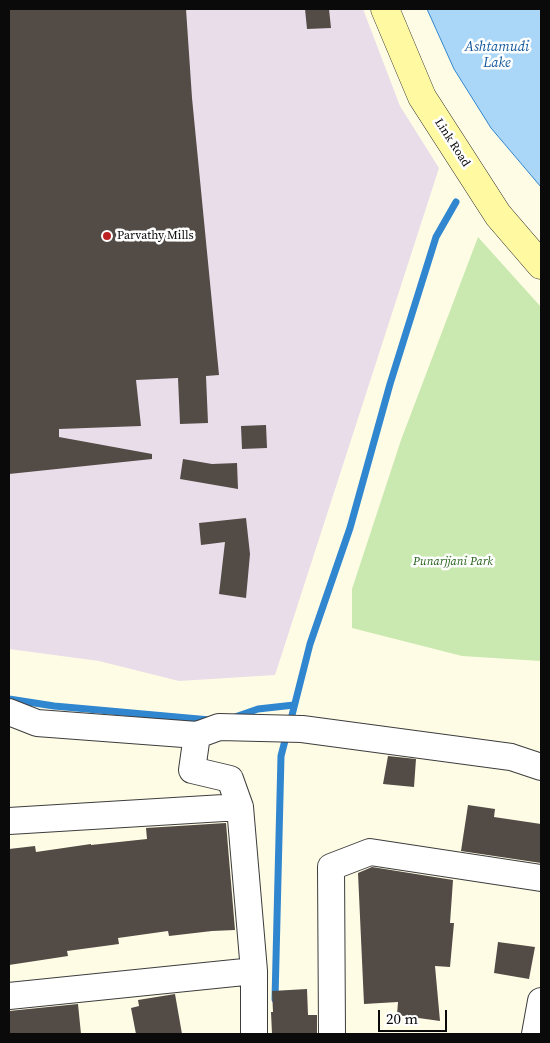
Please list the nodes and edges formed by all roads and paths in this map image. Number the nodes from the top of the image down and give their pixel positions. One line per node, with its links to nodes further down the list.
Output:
1 (385, 9): 2 (main road, Link Road)
2 (541, 265)
3 (9, 712): 4 (street)
4 (197, 735): 5 (street); 6 (street)
5 (541, 767)
6 (240, 807): 7 (street); 9 (street)
7 (9, 821)
8 (541, 878): 13 (street)
9 (254, 971): 10 (street); 12 (street)
10 (9, 996)
11 (541, 1002): 14 (street)
12 (254, 1034)
13 (332, 1034)
14 (535, 1034)

